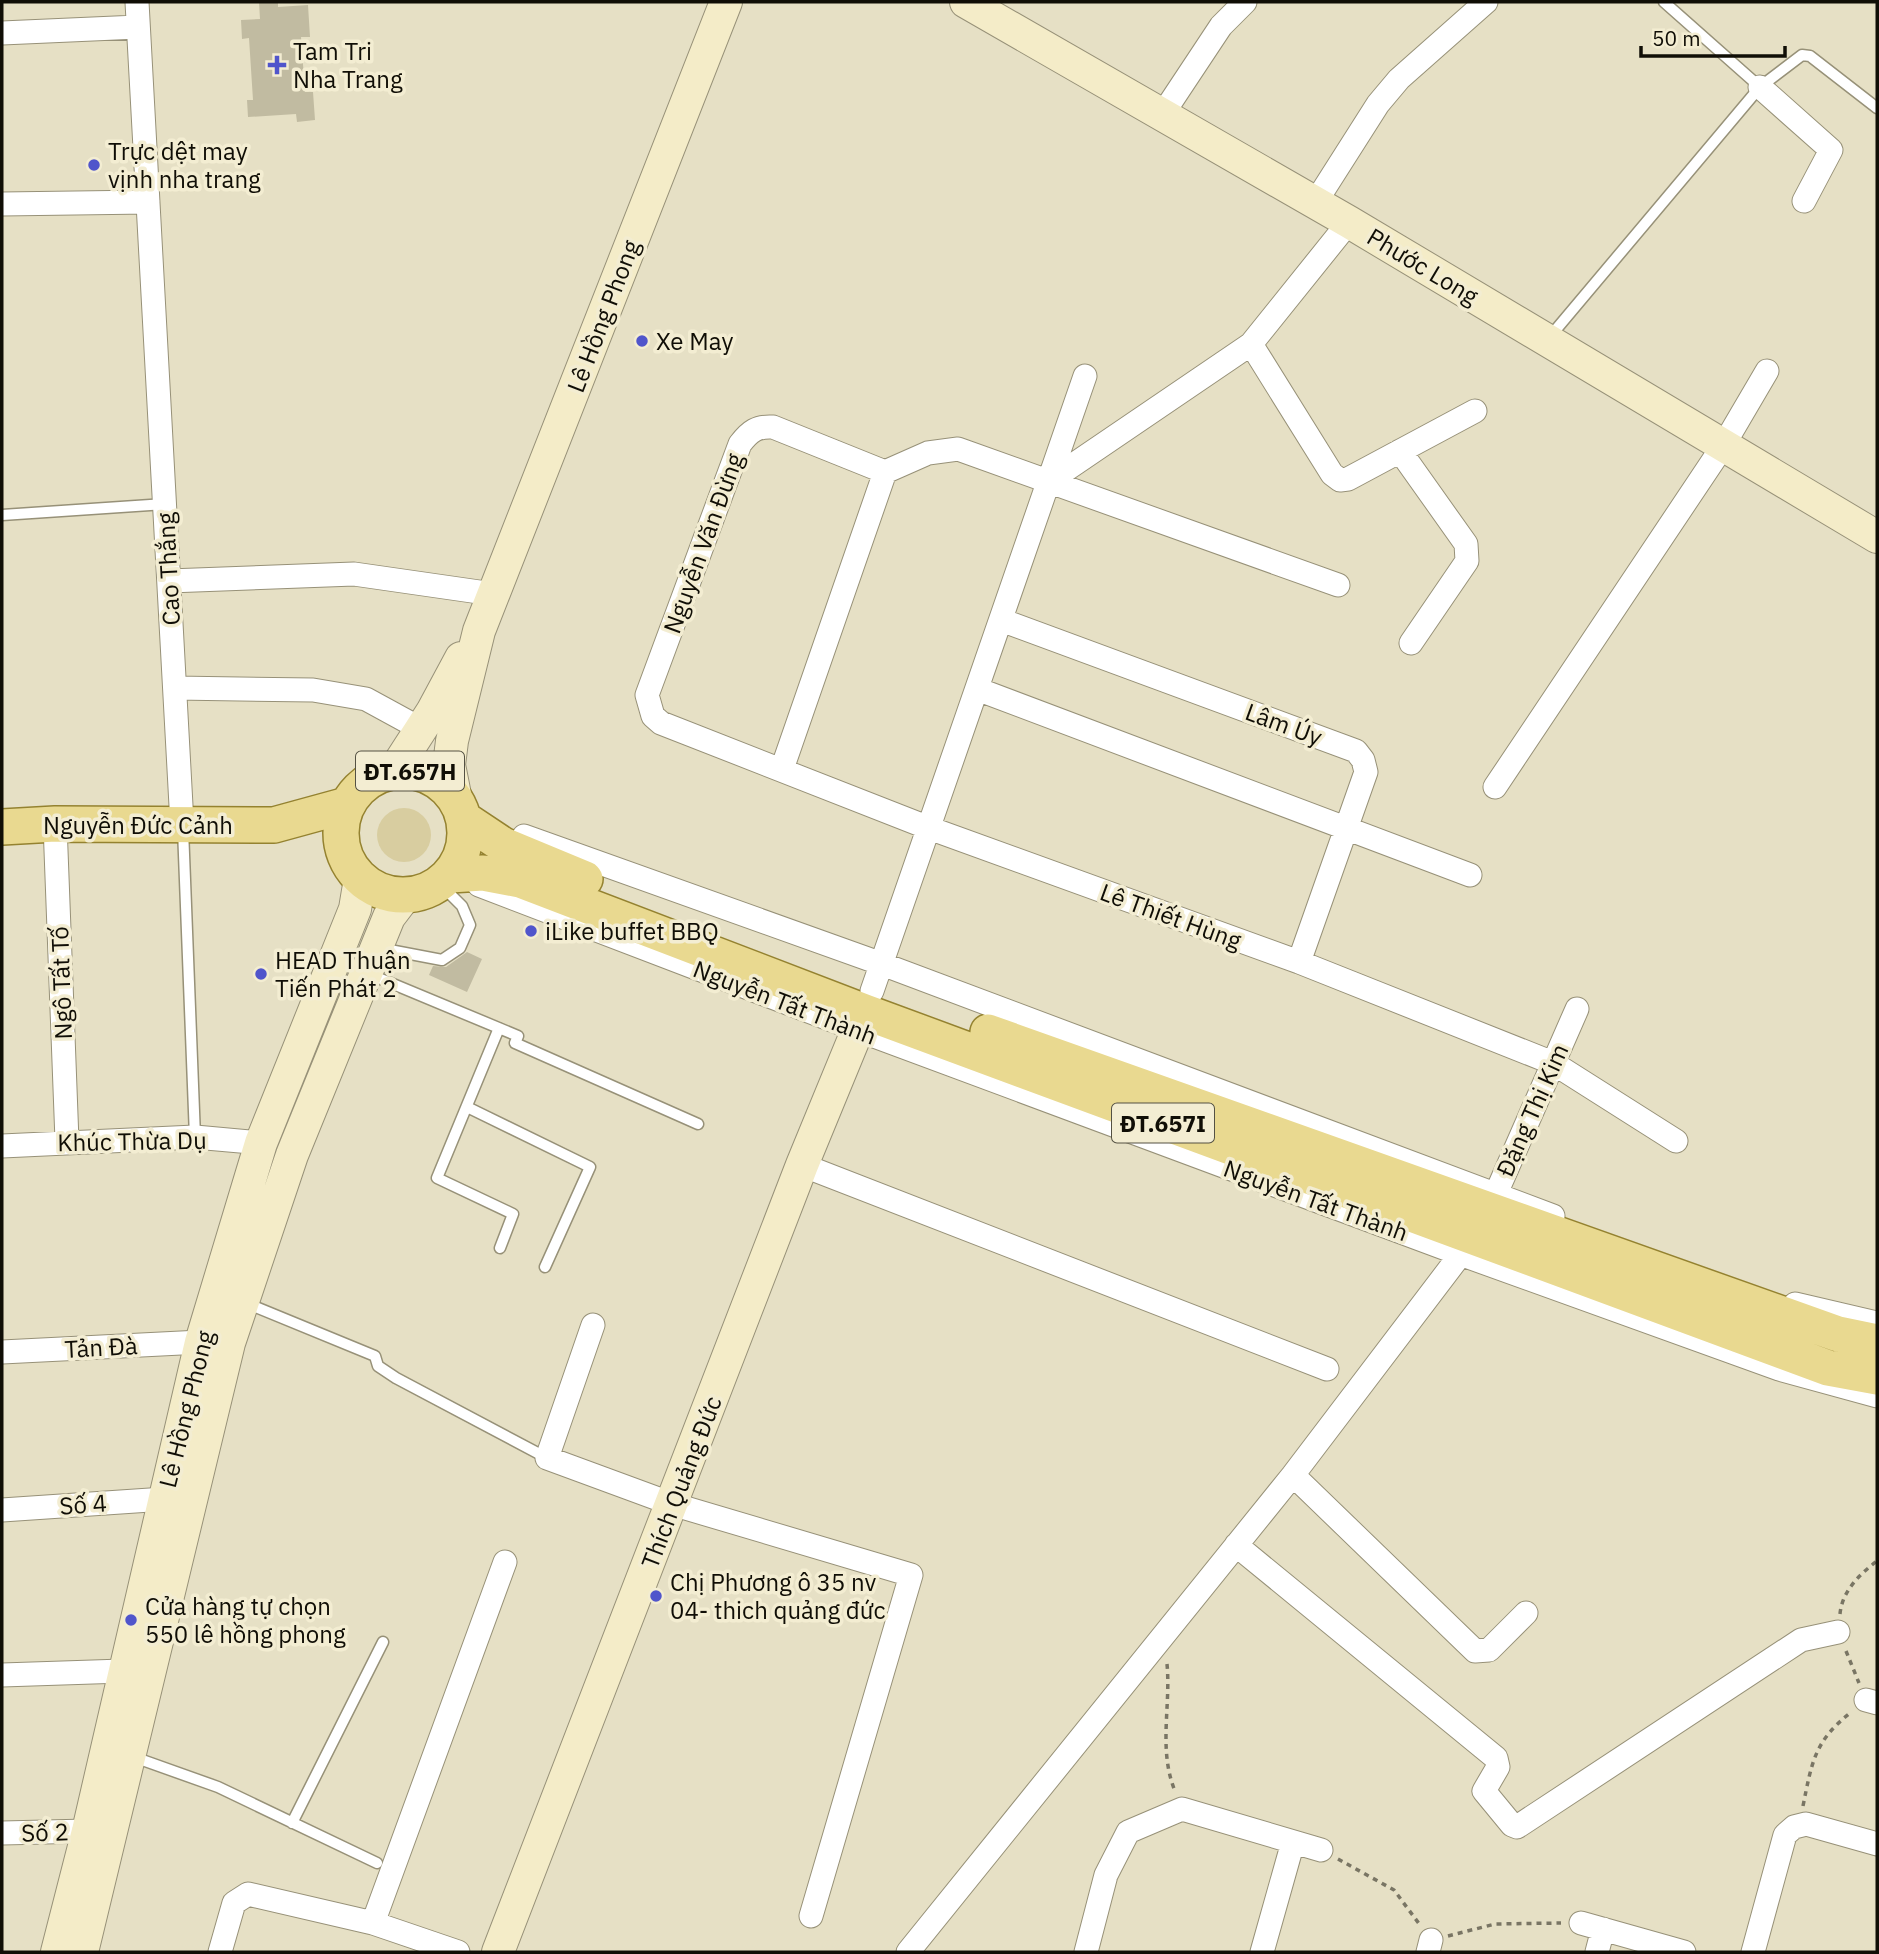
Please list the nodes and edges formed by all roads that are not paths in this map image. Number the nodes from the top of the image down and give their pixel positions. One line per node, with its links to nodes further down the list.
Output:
1 (137, 2): 7 (street, Cao Thắng)
2 (726, 2): 31 (main road, Lê Hồng Phong / ĐT.657H)
3 (966, 2): 11 (main road, Phước Long)
4 (1245, 2): 11 (street)
5 (1486, 2): 14 (street)
6 (1664, 2): 9 (lane)
7 (138, 27): 8 (street); 13 (street, Cao Thắng)
8 (2, 33)
9 (1760, 87): 10 (lane); 12 (street); 17 (lane)
10 (1877, 108)
11 (1162, 115): 14 (main road, Phước Long)
12 (1804, 201)
13 (148, 202): 15 (street); 26 (street, Cao Thắng)
14 (1315, 203): 16 (main road, Phước Long)
15 (2, 204)
16 (1349, 222): 17 (main road, Phước Long); 18 (street)
17 (1547, 340): 22 (main road, Phước Long)
18 (1251, 344): 23 (street); 25 (street)
19 (1768, 371): 22 (street)
20 (1085, 376): 25 (street)
21 (1475, 411): 23 (street)
22 (1723, 446): 28 (main road, Phước Long); 41 (street)
23 (1400, 452): 34 (street)
24 (885, 472): 25 (street); 37 (street, Nguyễn Văn Đừng); 39 (street)
25 (1048, 482): 30 (street); 32 (street)
26 (165, 504): 27 (lane); 29 (street, Cao Thắng)
27 (2, 515)
28 (1871, 529)
29 (169, 580): 31 (street); 35 (street, Cao Thắng)
30 (1338, 585)
31 (493, 594): 33 (main road, Lê Hồng Phong / ĐT.657H)
32 (1001, 620): 36 (street); 49 (street, Lâm Úy)
33 (479, 631): 38 (main road, Lê Hồng Phong / ĐT.657H); 43 (main road, Lê Hồng Phong / ĐT.657H)
34 (1411, 643)
35 (175, 688): 38 (street); 45 (street, Cao Thắng)
36 (977, 690): 48 (street); 49 (street)
37 (653, 716): 39 (street, Lê Thiết Hùng)
38 (421, 729): 40 (main road, Lê Hồng Phong / ĐT.657H)
39 (782, 769): 48 (street, Lê Thiết Hùng)
40 (394, 771): 42 (main road, ĐT.657H); 43 (main road, ĐT.657H)
41 (1495, 787)
42 (346, 805): 46 (main road, Nguyễn Đức Cảnh); 50 (main road, ĐT.657H)
43 (460, 810): 53 (main road, ĐT.657H); 57 (main road, Nguyễn Tất Thành / ĐT.657I)
44 (55, 824): 45 (main road, Nguyễn Đức Cảnh); 47 (main road, Nguyễn Đức Cảnh); 65 (street, Ngô Tất Tố)
45 (182, 824): 46 (main road, Nguyễn Đức Cảnh); 63 (lane, Cao Thắng)
46 (274, 825): 50 (main road, Nguyễn Đức Cảnh)
47 (2, 827)
48 (929, 828): 56 (street, Lê Thiết Hùng); 57 (street)
49 (1348, 829): 51 (street); 56 (street, Lâm Úy)
50 (342, 849): 52 (main road)
51 (1470, 875)
52 (360, 878): 54 (main road); 66 (main road, Lê Hồng Phong)
53 (445, 879): 54 (main road); 55 (lane); 57 (main road, Nguyễn Tất Thành / ĐT.657I)
54 (405, 896): 55 (main road, Lê Hồng Phong)
55 (371, 960): 59 (lane); 68 (main road, Lê Hồng Phong)
56 (1299, 962): 60 (street, Lê Thiết Hùng)
57 (869, 999): 69 (main road, Thích Quảng Đức); 70 (main road, Nguyễn Tất Thành / ĐT.657I); 70 (street, Nguyễn Tất Thành)
58 (1577, 1009): 60 (street, Đặng Thị Kim)
59 (499, 1028): 61 (lane); 62 (lane)
60 (1553, 1063): 64 (street, Lê Thiết Hùng); 70 (street, Đặng Thị Kim)
61 (467, 1107): 71 (lane); 72 (lane)
62 (698, 1124)
63 (195, 1137): 65 (street, Khúc Thừa Dụ); 66 (street, Khúc Thừa Dụ)
64 (1676, 1141)
65 (67, 1142): 67 (street, Khúc Thừa Dụ)
66 (261, 1143): 68 (main road); 76 (main road, Lê Hồng Phong)
67 (2, 1146)
68 (292, 1154): 73 (main road, Lê Hồng Phong)
69 (802, 1165): 79 (street); 85 (main road, Thích Quảng Đức)
70 (1480, 1224): 74 (street, Nguyễn Tất Thành); 77 (main road, Nguyễn Tất Thành / ĐT.657I); 80 (main road, Nguyễn Tất Thành / ĐT.657I); 81 (street, Nguyễn Tất Thành); 83 (street, Đặng Thị Kim)
71 (500, 1248)
72 (545, 1267)
73 (243, 1302): 82 (lane); 93 (main road, Lê Hồng Phong)
74 (1877, 1323)
75 (593, 1325): 82 (street)
76 (201, 1342): 78 (street, Tản Đà); 84 (main road, Lê Hồng Phong)
77 (1877, 1342)
78 (2, 1352)
79 (1327, 1369)
80 (1877, 1377)
81 (1877, 1396)
82 (547, 1458): 85 (street)
83 (1293, 1475): 87 (street, Đặng Thị Kim); 89 (street)
84 (165, 1499): 86 (street, Số 4); 93 (main road, Lê Hồng Phong)
85 (672, 1504): 102 (street); 108 (main road, Thích Quảng Đức)
86 (2, 1510)
87 (1236, 1545): 90 (street); 109 (street, Đặng Thị Kim)
88 (505, 1562): 103 (street)
89 (1526, 1613)
90 (1838, 1632)
91 (383, 1642): 95 (lane)
92 (2, 1675): 93 (street)
93 (136, 1675): 94 (main road, Lê Hồng Phong); 96 (main road, Lê Hồng Phong)
94 (131, 1756): 95 (lane); 105 (main road, Lê Hồng Phong)
95 (292, 1823): 101 (lane)
96 (88, 1831): 97 (street, Số 2); 104 (main road, Lê Hồng Phong)
97 (2, 1833)
98 (1293, 1842): 100 (street); 110 (street); 111 (street)
99 (1877, 1844): 114 (street)
100 (1321, 1850)
101 (377, 1863)
102 (811, 1916)
103 (373, 1923): 106 (street); 107 (street)
104 (57, 1952)
105 (82, 1952)
106 (220, 1952)
107 (458, 1952)
108 (498, 1952)
109 (908, 1952)
110 (1086, 1952)
111 (1262, 1952)
112 (1597, 1952): 113 (street)
113 (1684, 1952)
114 (1753, 1952)

